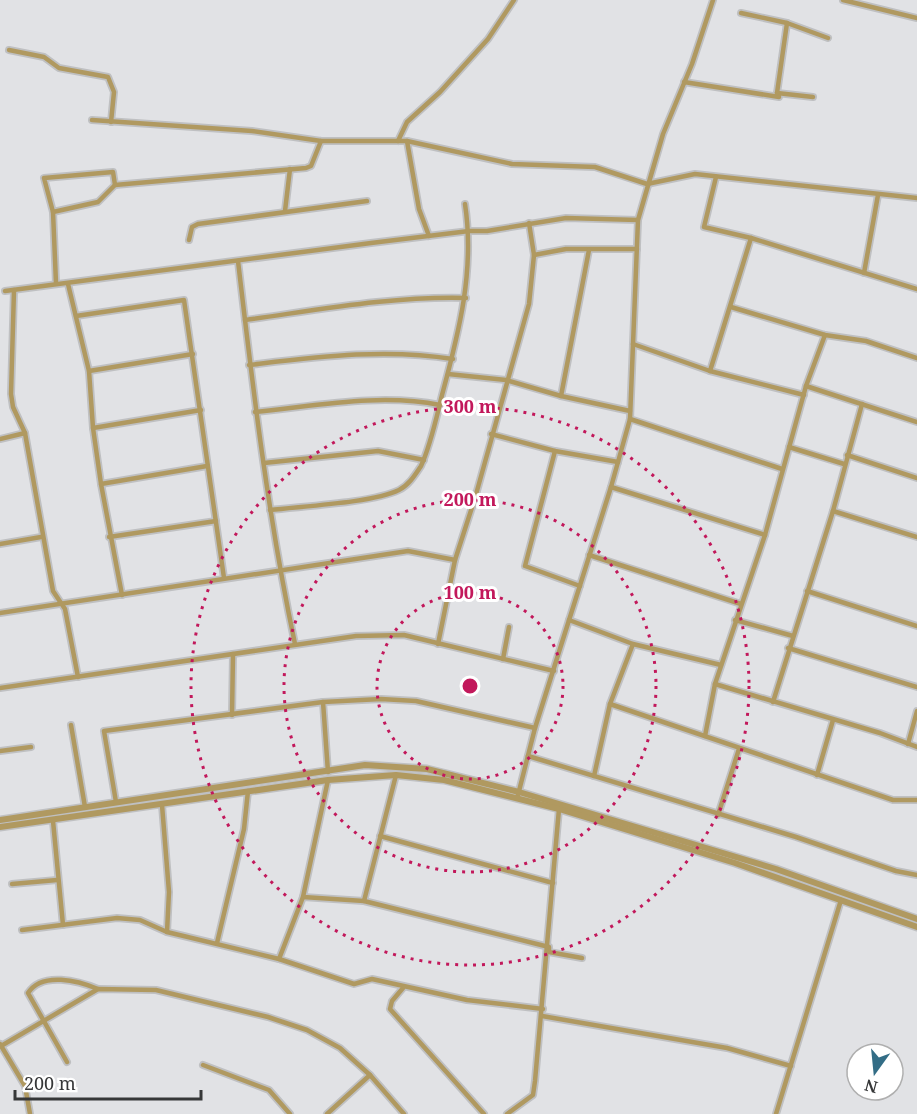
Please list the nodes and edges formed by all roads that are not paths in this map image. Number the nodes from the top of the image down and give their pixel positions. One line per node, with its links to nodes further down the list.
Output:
1 (514, 0): 15 (street)
2 (713, 0): 9 (street)
3 (843, 0): 5 (street)
4 (741, 13): 6 (street)
5 (917, 18)
6 (787, 23): 7 (street); 10 (street)
7 (828, 38)
8 (9, 50): 13 (street)
9 (684, 82): 10 (street); 20 (street)
10 (777, 93): 11 (street)
11 (813, 97)
12 (92, 120): 13 (street)
13 (111, 122): 14 (street)
14 (321, 141): 15 (street); 17 (street)
15 (398, 141): 16 (street)
16 (408, 141): 20 (street); 30 (street)
17 (290, 169): 19 (street); 25 (street)
18 (716, 177): 20 (street); 21 (street); 31 (street)
19 (116, 184): 26 (street); 26 (street)
20 (647, 184): 27 (street)
21 (878, 195): 22 (street); 37 (street)
22 (917, 198)
23 (367, 201): 25 (street)
24 (465, 204): 29 (street)
25 (285, 211): 32 (street)
26 (53, 212): 38 (street)
27 (638, 220): 28 (street); 33 (street)
28 (529, 223): 29 (street); 35 (street)
29 (470, 231): 30 (street); 43 (street)
30 (429, 236): 36 (street)
31 (750, 238): 37 (street); 44 (street)
32 (189, 240)
33 (637, 249): 34 (street); 48 (street)
34 (588, 250): 35 (street); 59 (street)
35 (534, 255): 56 (street)
36 (238, 261): 39 (street); 46 (street)
37 (864, 273): 40 (street)
38 (56, 283): 39 (street); 41 (street)
39 (68, 284): 45 (street)
40 (917, 289)
41 (14, 290): 42 (street); 68 (street)
42 (5, 291)
43 (466, 298): 46 (street); 51 (street)
44 (731, 307): 47 (street); 53 (street)
45 (76, 316): 49 (street); 54 (street)
46 (245, 320): 52 (street)
47 (825, 335): 50 (street); 57 (street)
48 (633, 344): 53 (street); 63 (street)
49 (193, 354): 54 (street); 62 (street)
50 (917, 358)
51 (453, 359): 52 (street); 55 (street)
52 (249, 365): 64 (street)
53 (710, 370): 58 (street)
54 (89, 371): 67 (street)
55 (448, 374): 56 (street); 61 (street)
56 (506, 380): 59 (street); 69 (street)
57 (806, 386): 58 (street); 60 (street)
58 (804, 395): 71 (street)
59 (561, 396): 63 (street)
60 (862, 404): 66 (street); 73 (street)
61 (440, 405): 64 (street); 74 (street)
62 (201, 410): 67 (street); 78 (street)
63 (630, 411): 65 (street)
64 (255, 412): 76 (street)
65 (630, 419): 75 (street); 79 (street)
66 (917, 422)
67 (93, 428): 81 (street)
68 (25, 433): 70 (street); 87 (street)
69 (491, 434): 72 (street); 92 (street)
70 (0, 439)
71 (789, 447): 77 (street); 79 (street)
72 (555, 452): 75 (street); 95 (street)
73 (847, 455): 77 (street); 80 (street)
74 (424, 460): 76 (street); 83 (street)
75 (618, 462): 82 (street)
76 (264, 463): 83 (street)
77 (844, 464): 84 (street)
78 (207, 466): 81 (street); 85 (street)
79 (782, 470): 86 (street)
80 (917, 478)
81 (101, 484): 88 (street)
82 (611, 487): 86 (street); 91 (street)
83 (270, 510): 93 (street)
84 (833, 511): 89 (street); 96 (street)
85 (216, 521): 88 (street); 94 (street)
86 (765, 535): 99 (street)
87 (41, 537): 90 (street); 98 (street)
88 (109, 537): 97 (street)
89 (917, 537)
90 (0, 544)
91 (589, 555): 95 (street); 99 (street)
92 (455, 560): 93 (street); 107 (street)
93 (279, 570): 94 (street); 106 (street)
94 (224, 578): 97 (street)
95 (580, 586): 101 (street)
96 (807, 591): 103 (street); 105 (street)
97 (122, 595): 98 (street)
98 (63, 604): 100 (street); 114 (street)
99 (741, 604): 102 (street)
100 (0, 613)
101 (569, 620): 108 (street); 113 (street)
102 (735, 620): 105 (street); 112 (street)
103 (917, 626)
104 (509, 627): 111 (street)
105 (793, 636): 109 (street)
106 (295, 644): 107 (street); 110 (street)
107 (438, 644): 111 (street)
108 (633, 644): 112 (street); 120 (street)
109 (788, 648): 116 (street); 119 (street)
110 (233, 654): 114 (street); 122 (street)
111 (503, 659): 113 (street)
112 (721, 665): 115 (street)
113 (554, 671): 125 (street)
114 (78, 677): 117 (street)
115 (715, 684): 119 (street); 126 (street)
116 (917, 687)
117 (0, 688)
118 (323, 702): 122 (street); 125 (street); 135 (street)
119 (773, 702): 123 (street)
120 (609, 704): 126 (street); 136 (street)
121 (917, 711): 127 (street)
122 (231, 715): 140 (street)
123 (833, 720): 127 (street); 134 (street)
124 (71, 724): 142 (street)
125 (535, 728): 132 (street)
126 (705, 736): 130 (street)
127 (908, 744): 129 (street)
128 (31, 747): 131 (street)
129 (917, 747)
130 (739, 749): 134 (street); 144 (street)
131 (0, 751)
132 (528, 756): 136 (street); 138 (street)
133 (396, 775): 135 (street); 138 (street); 148 (street)
134 (817, 775): 139 (street)
135 (328, 776): 137 (street); 138 (street); 140 (street); 153 (street)
136 (594, 776): 144 (street)
137 (248, 791): 141 (street); 161 (street)
138 (518, 794): 143 (street); 156 (street)
139 (917, 800)
140 (116, 802): 142 (street)
141 (162, 805): 146 (street); 160 (street)
142 (85, 807): 145 (street)
143 (559, 809): 151 (street); 154 (street)
144 (718, 815): 149 (street)
145 (0, 820)
146 (53, 821): 147 (street); 150 (street)
147 (0, 827)
148 (380, 836): 151 (street); 155 (street)
149 (917, 875)
150 (57, 880): 152 (street); 157 (street)
151 (554, 883): 162 (street)
152 (12, 885)
153 (303, 897): 155 (street); 164 (street)
154 (841, 900): 158 (street); 173 (street)
155 (364, 901): 162 (street)
156 (917, 919)
157 (63, 925): 159 (street); 160 (street)
158 (917, 927)
159 (22, 930)
160 (166, 932): 161 (street)
161 (217, 943): 164 (street)
162 (549, 947): 163 (street); 167 (street)
163 (582, 958)
164 (279, 959): 165 (street)
165 (403, 988): 167 (street); 179 (street)
166 (98, 990): 169 (street); 169 (street); 174 (street)
167 (543, 1009): 168 (street)
168 (542, 1016): 173 (street); 180 (street)
169 (43, 1022): 170 (street); 171 (street)
170 (1, 1045): 175 (street)
171 (67, 1062)
172 (203, 1065): 176 (street)
173 (792, 1066): 181 (street)
174 (370, 1076): 177 (street); 178 (street)
175 (30, 1114)
176 (290, 1114)
177 (326, 1114)
178 (404, 1114)
179 (484, 1114)
180 (507, 1114)
181 (776, 1114)

